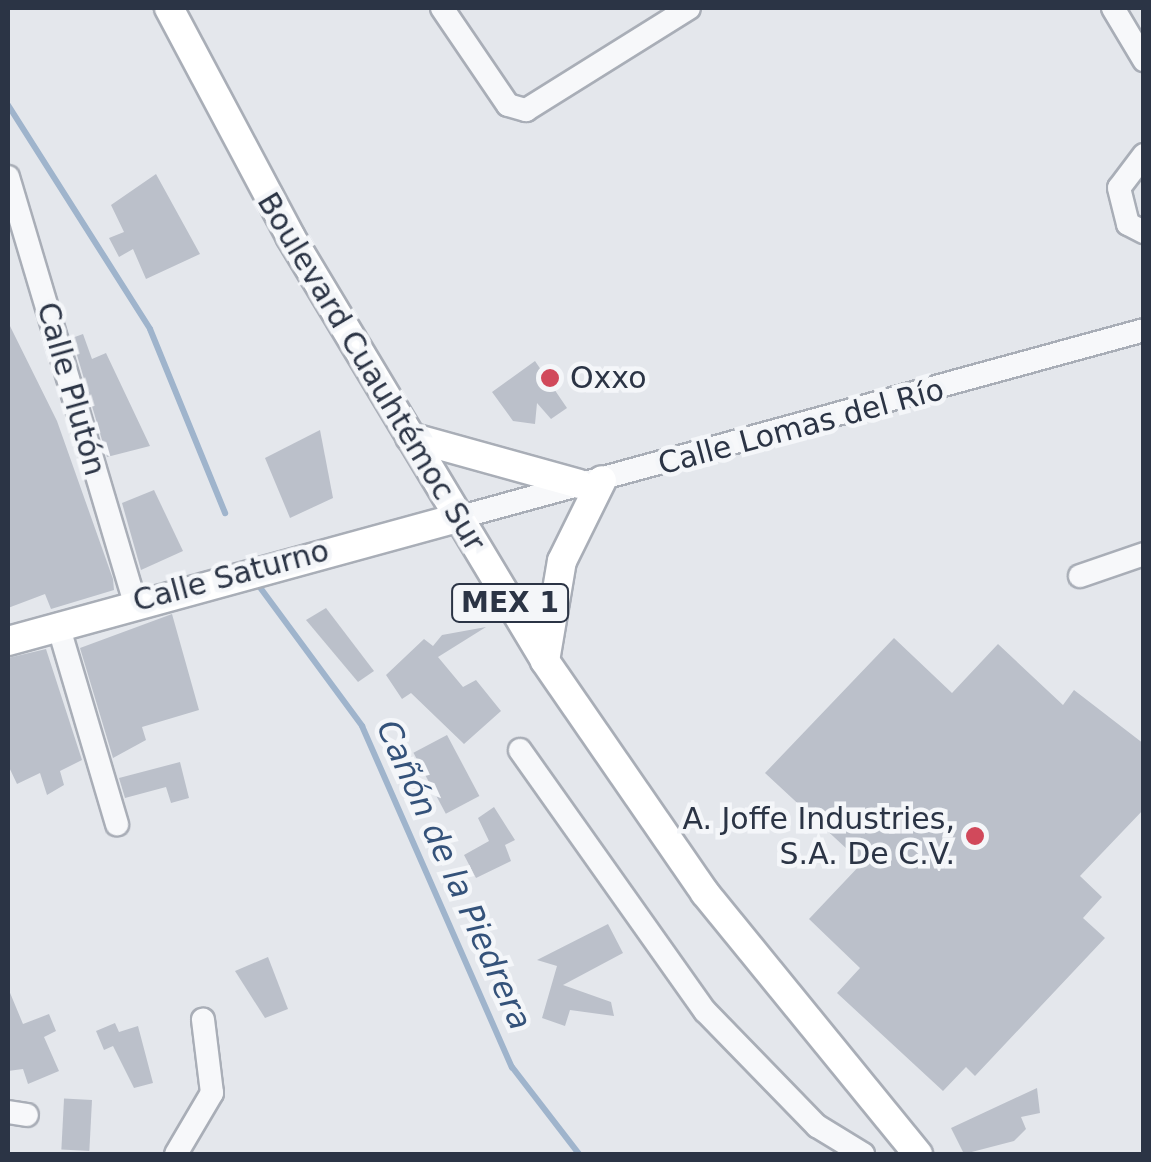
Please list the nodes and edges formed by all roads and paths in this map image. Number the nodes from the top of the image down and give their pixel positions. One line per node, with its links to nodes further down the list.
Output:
1 (169, 8): 10 (main road, Boulevard Cuauhtémoc Sur / MEX 1)
2 (442, 8): 3 (street)
3 (688, 8)
4 (1112, 8): 5 (street)
5 (1144, 60)
6 (1144, 155): 8 (street)
7 (8, 177): 15 (street, Calle Plutón)
8 (1144, 232)
9 (1144, 330): 11 (street, Calle Lomas del Río)
10 (410, 437): 11 (main road); 12 (main road, Boulevard Cuauhtémoc Sur / MEX 1)
11 (591, 482): 12 (street, Calle Lomas del Río); 18 (main road)
12 (457, 518): 15 (main road, Calle Saturno); 18 (main road, Boulevard Cuauhtémoc Sur / MEX 1)
13 (1144, 554): 14 (street)
14 (1080, 576)
15 (135, 602): 16 (main road, Calle Saturno)
16 (58, 625): 17 (main road, Calle Saturno); 20 (street)
17 (8, 641)
18 (545, 660): 24 (main road, Boulevard Cuauhtémoc Sur / MEX 1)
19 (520, 750): 23 (street)
20 (116, 824)
21 (204, 1020): 22 (street)
22 (176, 1154)
23 (863, 1154)
24 (918, 1154)

